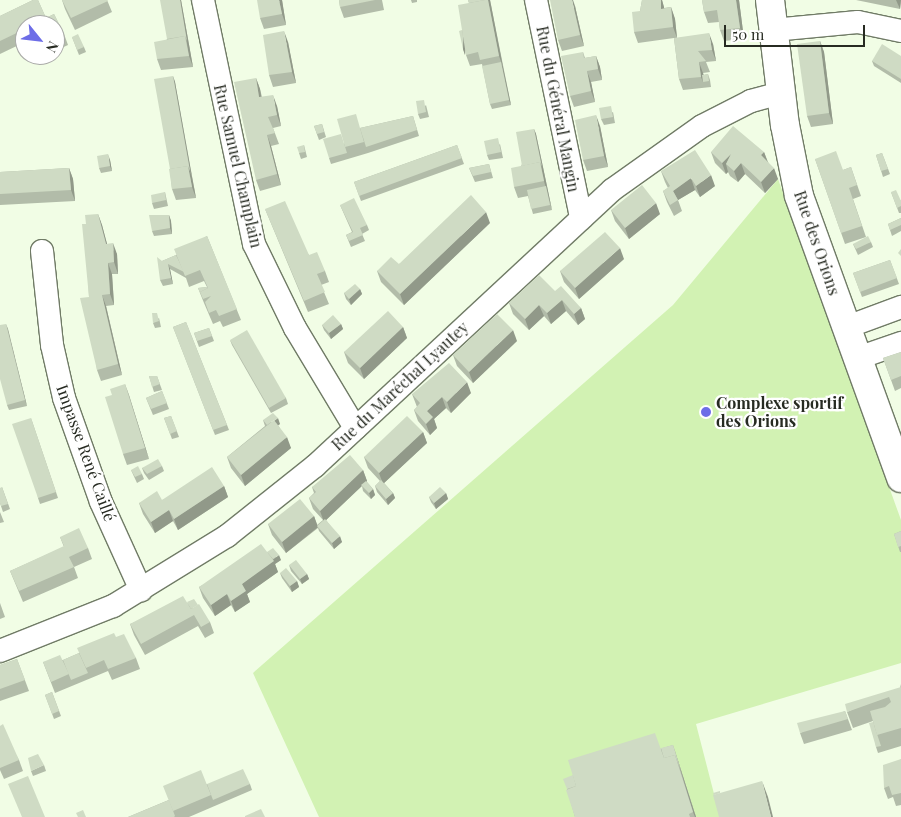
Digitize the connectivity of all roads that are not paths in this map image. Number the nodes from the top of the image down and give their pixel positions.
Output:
1 (203, 0) edge
2 (536, 0) edge
3 (770, 0) edge
4 (773, 30) junction
5 (901, 31) edge
6 (781, 93) junction
7 (581, 218) junction
8 (42, 251) dead end
9 (901, 307) edge
10 (847, 327) junction
11 (901, 343) edge
12 (858, 358) junction
13 (355, 428) junction
14 (901, 478) edge
15 (141, 590) junction
16 (0, 651) edge

1 - 13 street, Rue Samuel Champlain
2 - 7 street, Rue du Général Mangin
3 - 4 street, Rue des Orions
4 - 5 street
4 - 6 street, Rue des Orions
6 - 7 street, Rue du Maréchal Lyautey
6 - 10 street, Rue des Orions
7 - 13 street, Rue du Maréchal Lyautey
8 - 15 street, Impasse René Caillé
9 - 10 street
10 - 12 street, Rue des Orions
11 - 12 street
12 - 14 street, Rue des Orions
13 - 15 street, Rue du Maréchal Lyautey
15 - 16 street, Rue du Maréchal Lyautey

